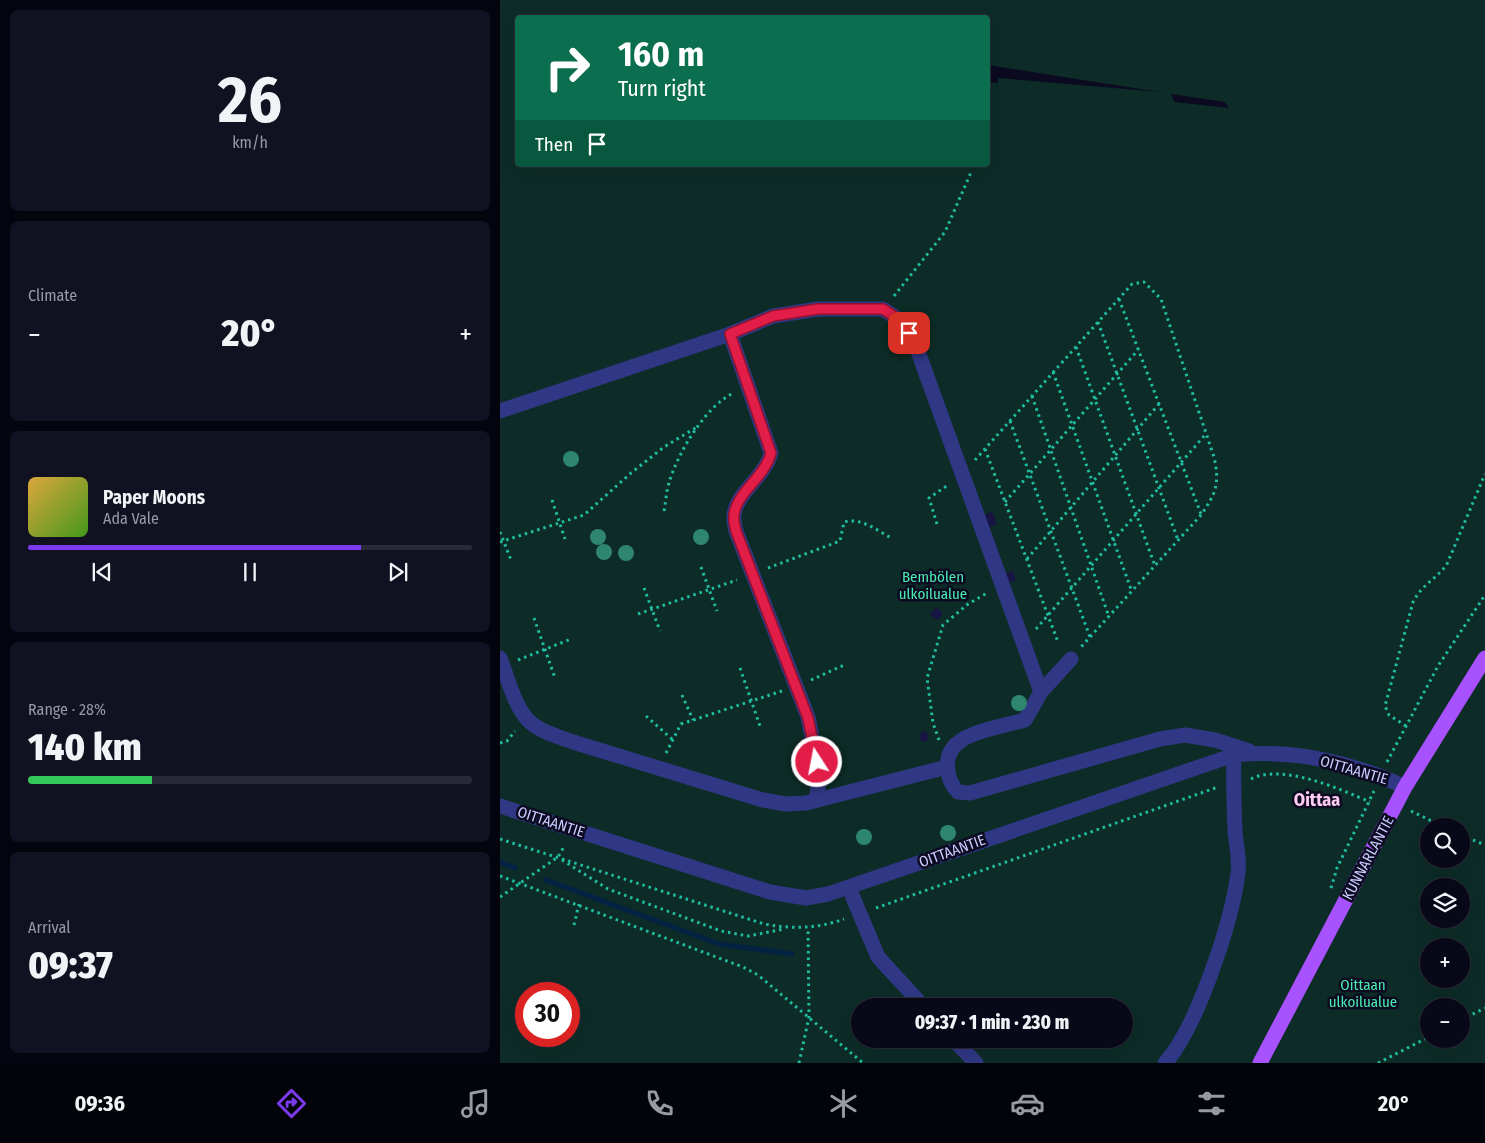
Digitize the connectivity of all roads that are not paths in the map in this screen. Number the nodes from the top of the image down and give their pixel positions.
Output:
1 (730, 334) junction
2 (500, 411) edge
3 (1485, 658) edge
4 (1070, 659) road end
5 (502, 662) edge
6 (1041, 692) junction
7 (1255, 753) junction
8 (1234, 755) junction
9 (947, 767) junction
10 (1405, 787) junction
11 (816, 800) junction
12 (500, 806) edge
13 (849, 888) junction
14 (916, 998) edge
15 (962, 1048) edge
16 (976, 1063) edge
17 (1165, 1063) edge
18 (1260, 1063) edge

1 - 2 street
1 - 6 street
1 - 11 street
3 - 10 main road, KUNNARLANTIE
4 - 6 street
5 - 11 street
6 - 9 street
7 - 8 street, OITTAANTIE
7 - 9 street
7 - 10 street, OITTAANTIE
8 - 13 street, OITTAANTIE
8 - 17 street
9 - 11 street
10 - 18 main road, KUNNARLANTIE
12 - 13 street, OITTAANTIE
13 - 14 street
15 - 16 street

